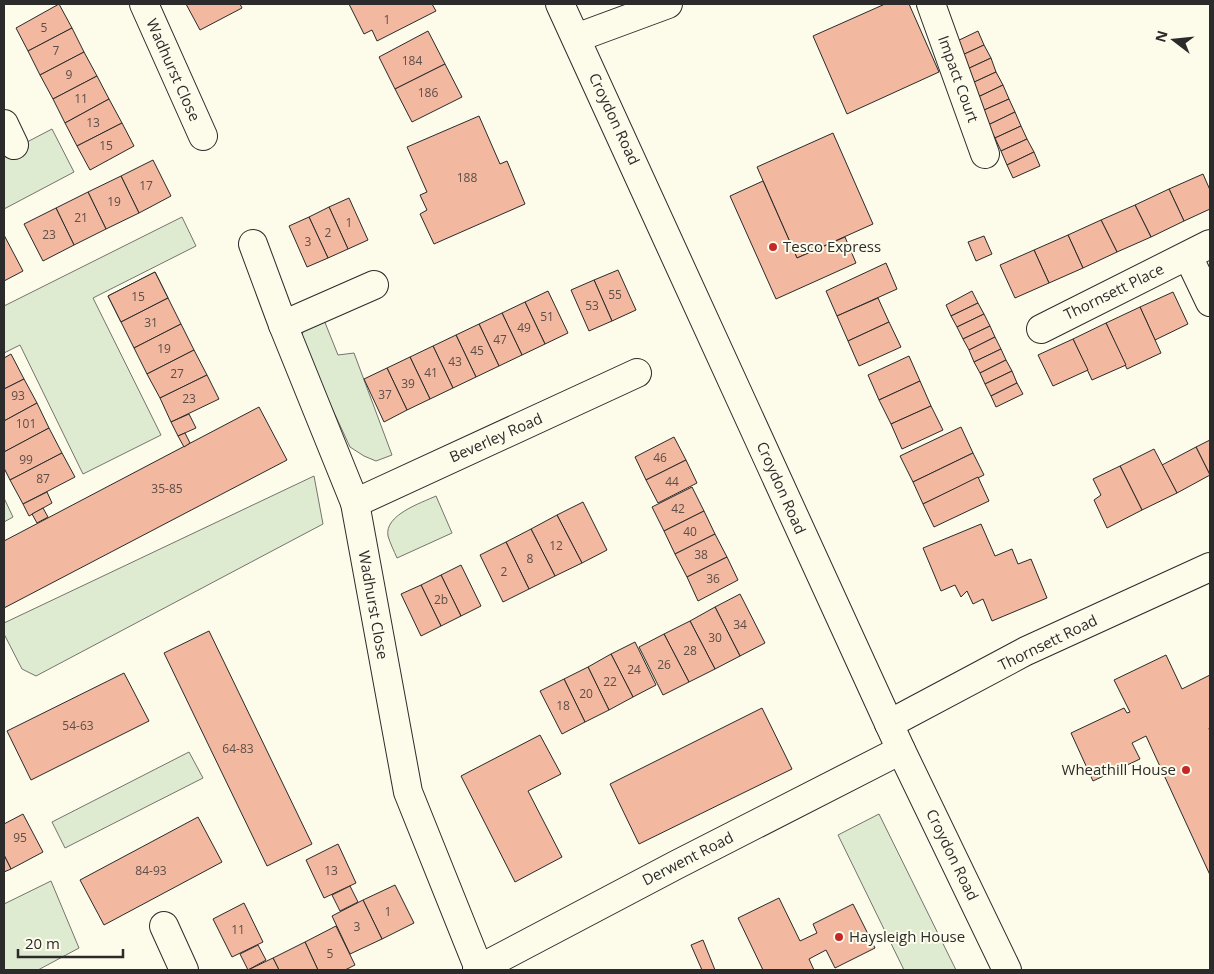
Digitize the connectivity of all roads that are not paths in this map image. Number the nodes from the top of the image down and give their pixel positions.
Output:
1 (144, 4) edge
2 (560, 4) edge
3 (668, 4) edge
4 (931, 4) edge
5 (576, 38) junction
6 (203, 136) dead end
7 (985, 154) dead end
8 (253, 244) dead end
9 (1199, 250) edge
10 (374, 285) dead end
11 (1210, 302) edge
12 (283, 325) junction
13 (1041, 329) dead end
14 (637, 373) dead end
15 (355, 503) junction
16 (1210, 567) edge
17 (889, 724) junction
18 (901, 750) junction
19 (164, 926) dead end
20 (184, 970) edge
21 (478, 970) edge
22 (1007, 970) edge

1 - 6 street, Wadhurst Close
2 - 5 street, Croydon Road
3 - 5 street
4 - 7 street, Impact Court
5 - 17 street, Croydon Road
8 - 12 street, Wadhurst Close
9 - 11 street, Thornsett Place
9 - 13 street, Thornsett Place
10 - 12 street
12 - 15 street, Wadhurst Close
14 - 15 street, Beverley Road
15 - 21 street, Wadhurst Close
16 - 17 street, Thornsett Road
17 - 18 street, Croydon Road
18 - 21 street, Derwent Road
18 - 22 street, Croydon Road
19 - 20 street

